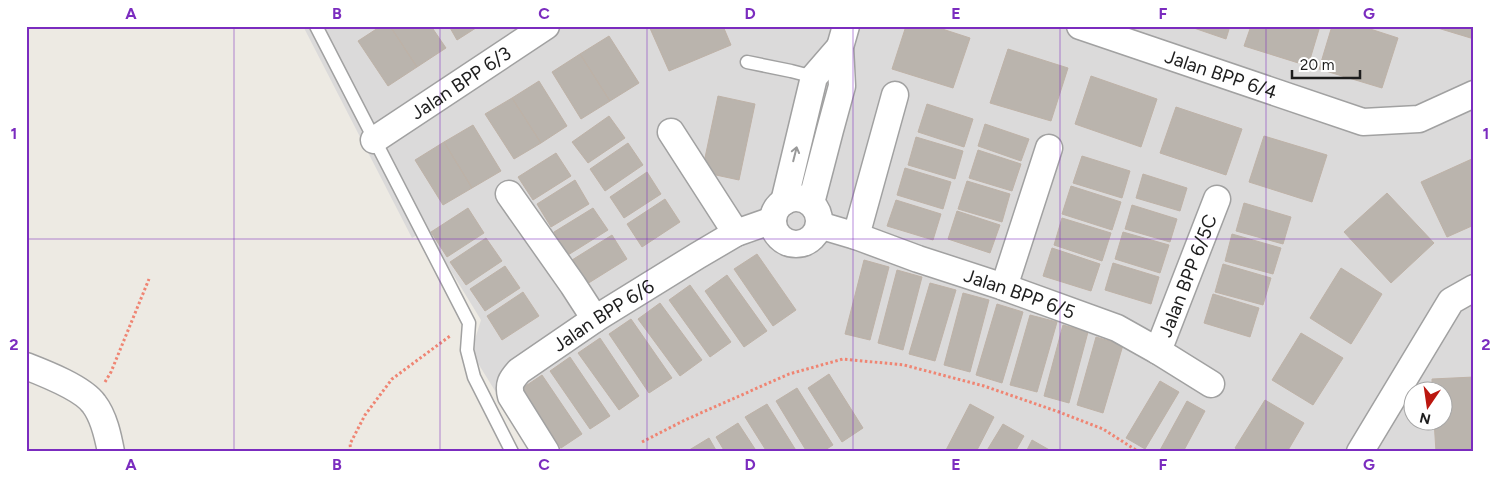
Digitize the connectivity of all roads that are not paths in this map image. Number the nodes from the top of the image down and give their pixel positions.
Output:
1 (316, 26) edge
2 (546, 26) edge
3 (1080, 26) edge
4 (843, 36) edge
5 (747, 62) dead end
6 (814, 77) junction
7 (842, 86) junction
8 (1474, 94) edge
9 (895, 95) dead end
10 (802, 124) junction
11 (671, 132) dead end
12 (829, 133) junction
13 (374, 140) junction
14 (1049, 148) dead end
15 (509, 194) dead end
16 (1217, 199) dead end
17 (779, 211) junction
18 (815, 214) junction
19 (736, 233) junction
20 (856, 236) junction
21 (1004, 287) junction
22 (1474, 288) edge
23 (595, 319) junction
24 (1158, 351) junction
25 (26, 366) edge
26 (1211, 384) dead end
27 (111, 452) edge
28 (512, 452) edge
29 (546, 452) edge
30 (1360, 452) edge

1 - 13 lane
2 - 13 street, Jalan BPP 6/3
3 - 8 street, Jalan BPP 6/4
4 - 6 street
4 - 7 street
5 - 6 lane
6 - 7 lane
6 - 10 street
7 - 12 street
9 - 20 street
10 - 12 street
17 -> 10 street
11 - 19 street
12 - 18 street
13 - 28 lane
14 - 21 street
15 - 23 street
16 - 24 street, Jalan BPP 6/5C
17 - 18 street
17 - 18 street
17 - 19 street, Jalan BPP 6/6
18 - 20 street, Jalan BPP 6/5
19 - 23 street, Jalan BPP 6/6
20 - 21 street, Jalan BPP 6/5
21 - 24 street, Jalan BPP 6/5
22 - 30 street
23 - 29 street, Jalan BPP 6/6
24 - 26 street, Jalan BPP 6/5
25 - 27 street

